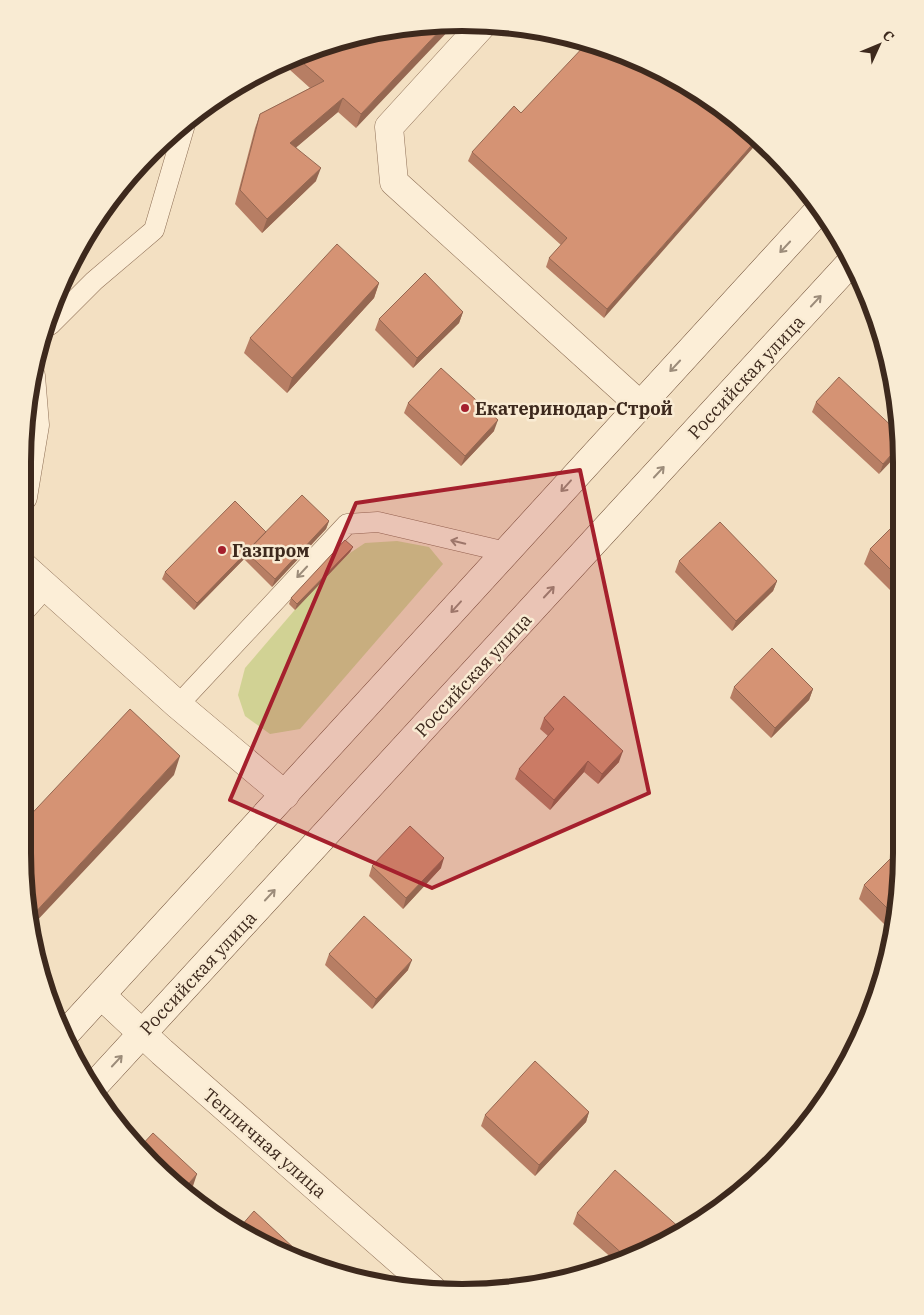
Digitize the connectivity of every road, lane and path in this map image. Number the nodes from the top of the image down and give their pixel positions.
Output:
1 (477, 32) edge
2 (182, 135) edge
3 (814, 215) edge
4 (846, 268) edge
5 (56, 319) edge
6 (640, 405) junction
7 (34, 414) edge
8 (32, 443) edge
9 (506, 552) junction
10 (31, 574) edge
11 (46, 587) junction
12 (31, 603) edge
13 (178, 705) junction
14 (285, 795) junction
15 (101, 995) junction
16 (69, 1029) edge
17 (142, 1034) junction
18 (98, 1082) edge
19 (424, 1282) edge

1 - 6 main road
2 - 5 lane
3 -> 6 main road
17 -> 4 main road, Российская улица
6 -> 9 main road
7 - 8 main road
9 -> 13 lane
9 -> 14 main road
10 - 11 main road
11 - 12 lane
11 - 13 main road
13 - 14 main road
14 - 15 main road
15 - 16 main road
15 - 17 main road, Тепличная улица
18 -> 17 main road, Российская улица
17 - 19 main road, Тепличная улица

